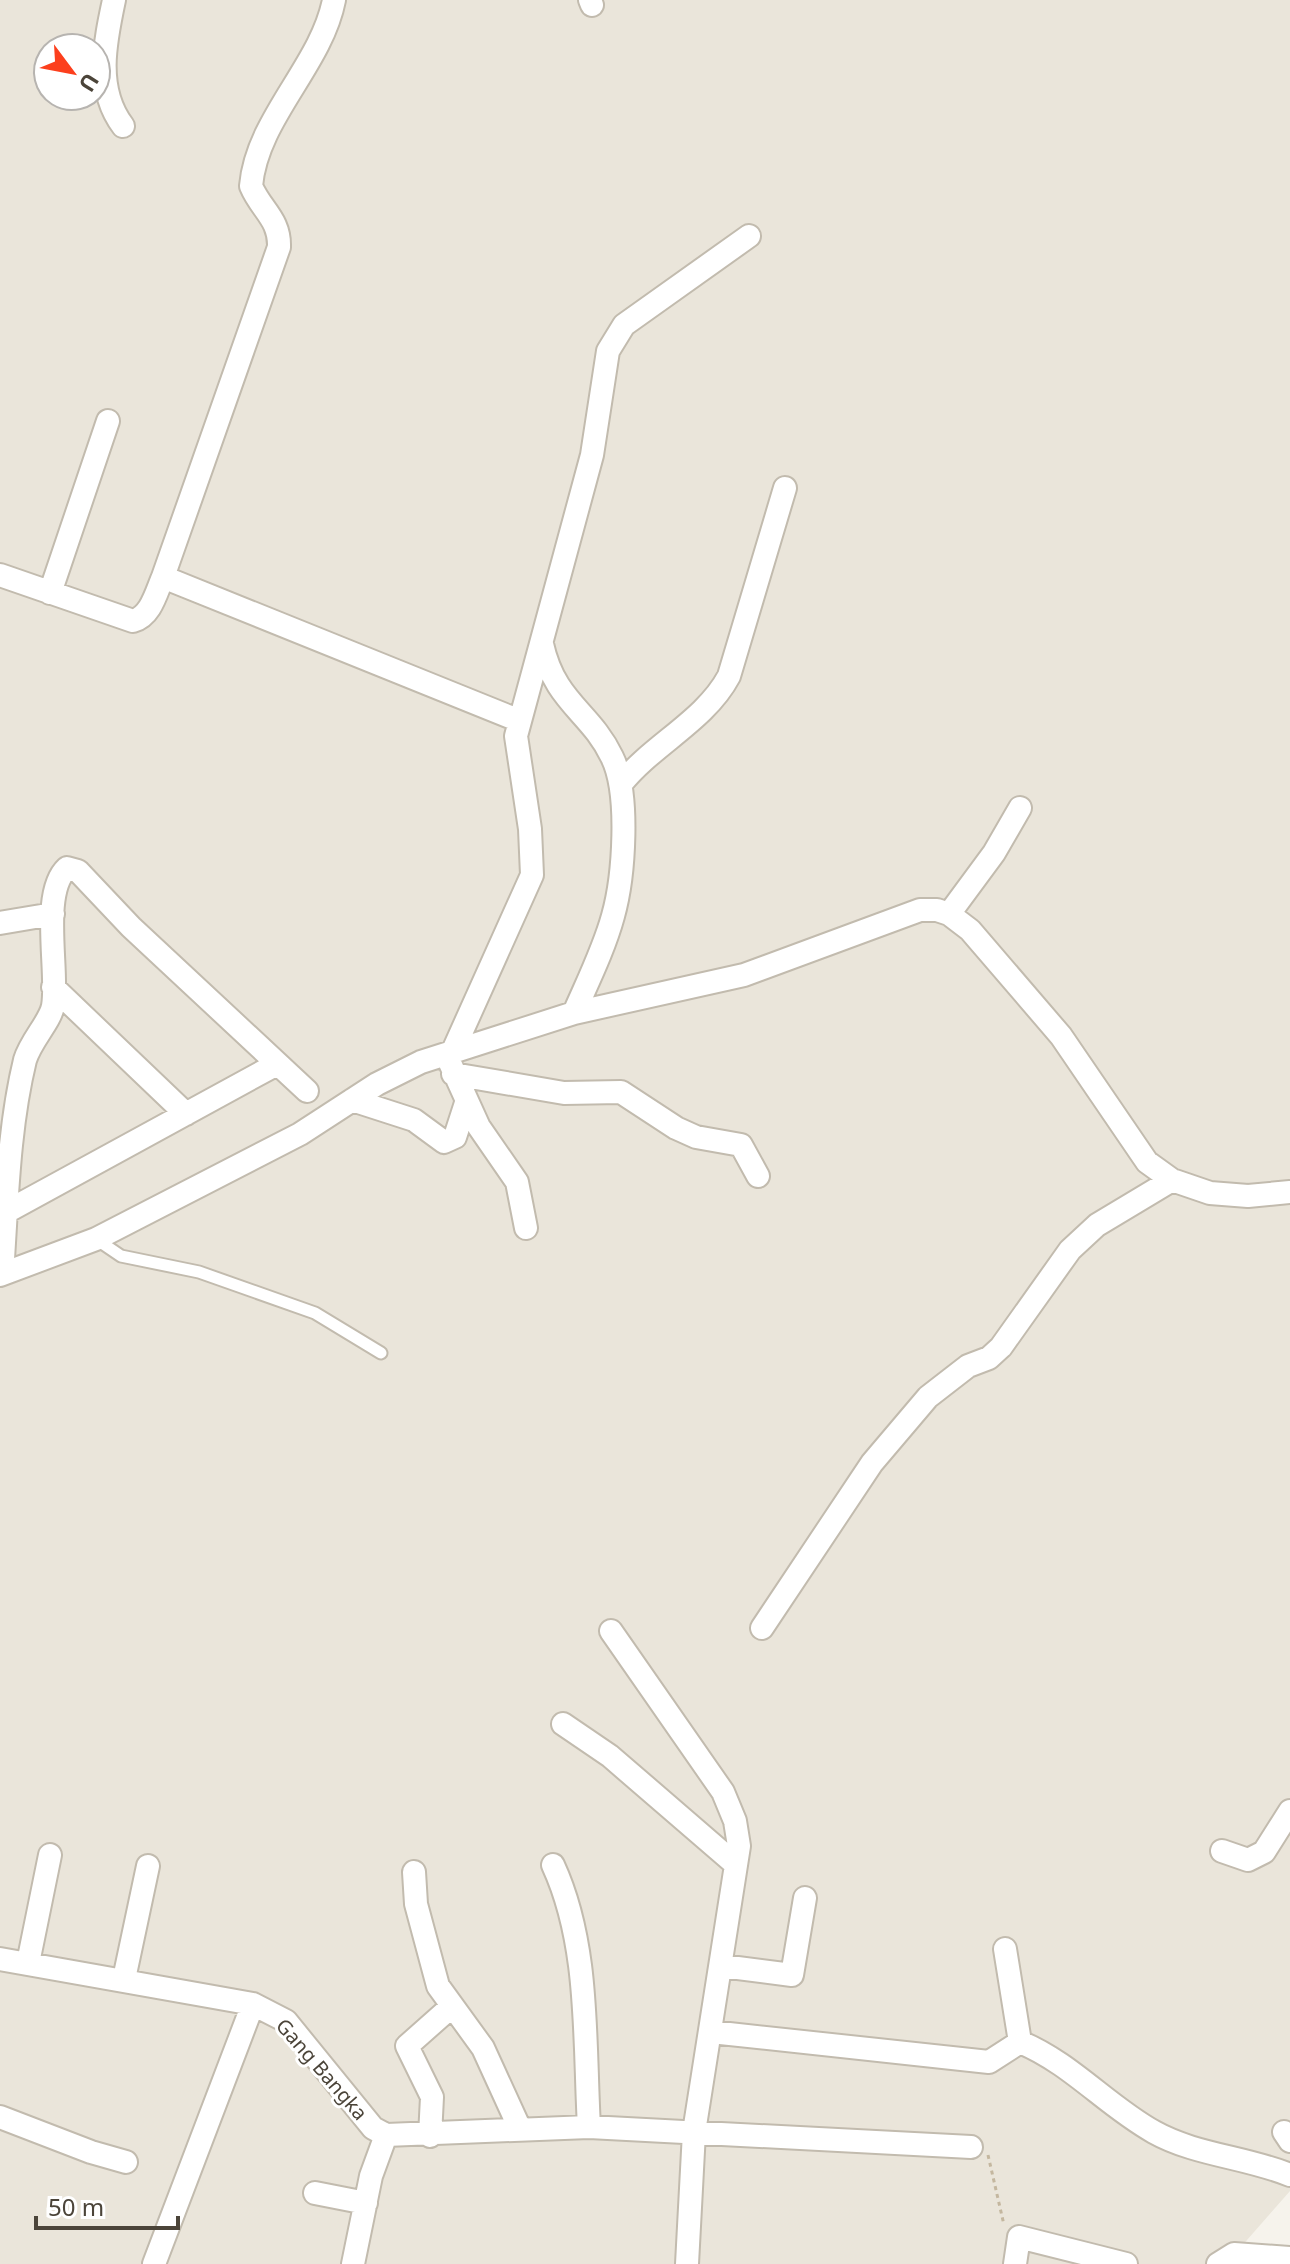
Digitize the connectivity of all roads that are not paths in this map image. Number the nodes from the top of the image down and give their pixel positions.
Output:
1 (114, 0) edge
2 (334, 0) edge
3 (123, 126) dead end
4 (749, 236) dead end
5 (108, 421) dead end
6 (785, 488) dead end
7 (0, 575) edge
8 (163, 577) junction
9 (50, 593) junction
10 (541, 643) junction
11 (520, 721) junction
12 (621, 784) junction
13 (1020, 808) dead end
14 (53, 914) junction
15 (949, 914) junction
16 (0, 923) edge
17 (53, 987) junction
18 (574, 1013) junction
19 (450, 1061) junction
20 (277, 1064) junction
21 (307, 1091) dead end
22 (352, 1100) junction
23 (466, 1103) junction
24 (186, 1114) junction
25 (758, 1176) dead end
26 (1172, 1180) junction
27 (1290, 1192) edge
28 (6, 1212) junction
29 (526, 1228) dead end
30 (96, 1239) junction
31 (1, 1275) edge
32 (381, 1353) dead end
33 (762, 1628) dead end
34 (611, 1631) dead end
35 (563, 1724) dead end
36 (1290, 1811) edge
37 (1222, 1851) dead end
38 (50, 1855) dead end
39 (734, 1863) junction
40 (553, 1865) dead end
41 (148, 1866) dead end
42 (414, 1872) dead end
43 (805, 1898) dead end
44 (1005, 1949) dead end
45 (0, 1959) edge
46 (28, 1963) junction
47 (722, 1966) junction
48 (124, 1979) junction
49 (253, 2004) junction
50 (451, 2007) junction
51 (711, 2032) junction
52 (1020, 2042) junction
53 (0, 2117) edge
54 (589, 2127) junction
55 (520, 2129) junction
56 (694, 2132) junction
57 (386, 2135) junction
58 (430, 2136) junction
59 (971, 2147) road end
60 (126, 2162) dead end
61 (1290, 2175) edge
62 (315, 2193) dead end
63 (366, 2203) junction
64 (1290, 2258) edge
65 (154, 2264) edge
66 (353, 2264) edge
67 (687, 2264) edge
68 (1015, 2264) edge
69 (1126, 2264) edge
70 (1218, 2264) edge

1 - 3 street
2 - 8 street
4 - 10 street
5 - 9 street
6 - 12 street
7 - 9 street
8 - 9 street
8 - 11 street
10 - 11 street
10 - 12 street
11 - 19 street
12 - 18 street
13 - 15 street
14 - 16 street
14 - 17 street
14 - 20 street
15 - 18 street
15 - 26 street
17 - 24 street
17 - 28 street
18 - 19 street
19 - 22 street
19 - 23 street
19 - 25 street
20 - 21 street
20 - 24 street
22 - 23 street
22 - 30 street
23 - 29 street
24 - 28 street
26 - 27 street
26 - 33 street
28 - 31 street
30 - 31 street
30 - 32 lane
34 - 39 street
35 - 39 street
36 - 37 street
38 - 46 street
39 - 47 street
40 - 54 street
41 - 48 street
42 - 50 street
43 - 47 street
44 - 52 street
45 - 46 street, Gang Bangka
46 - 48 street, Gang Bangka
47 - 51 street
48 - 49 street, Gang Bangka
49 - 57 street, Gang Bangka
49 - 65 street
50 - 55 street
50 - 58 street
51 - 52 street
51 - 56 street
52 - 61 street
53 - 60 street
54 - 55 street, Gang Bangka
54 - 56 street, Gang Bangka
55 - 58 street, Gang Bangka
56 - 59 street, Gang Bangka
56 - 67 street
57 - 58 street, Gang Bangka
57 - 63 street
62 - 63 street
63 - 66 street
64 - 70 street
68 - 69 street

